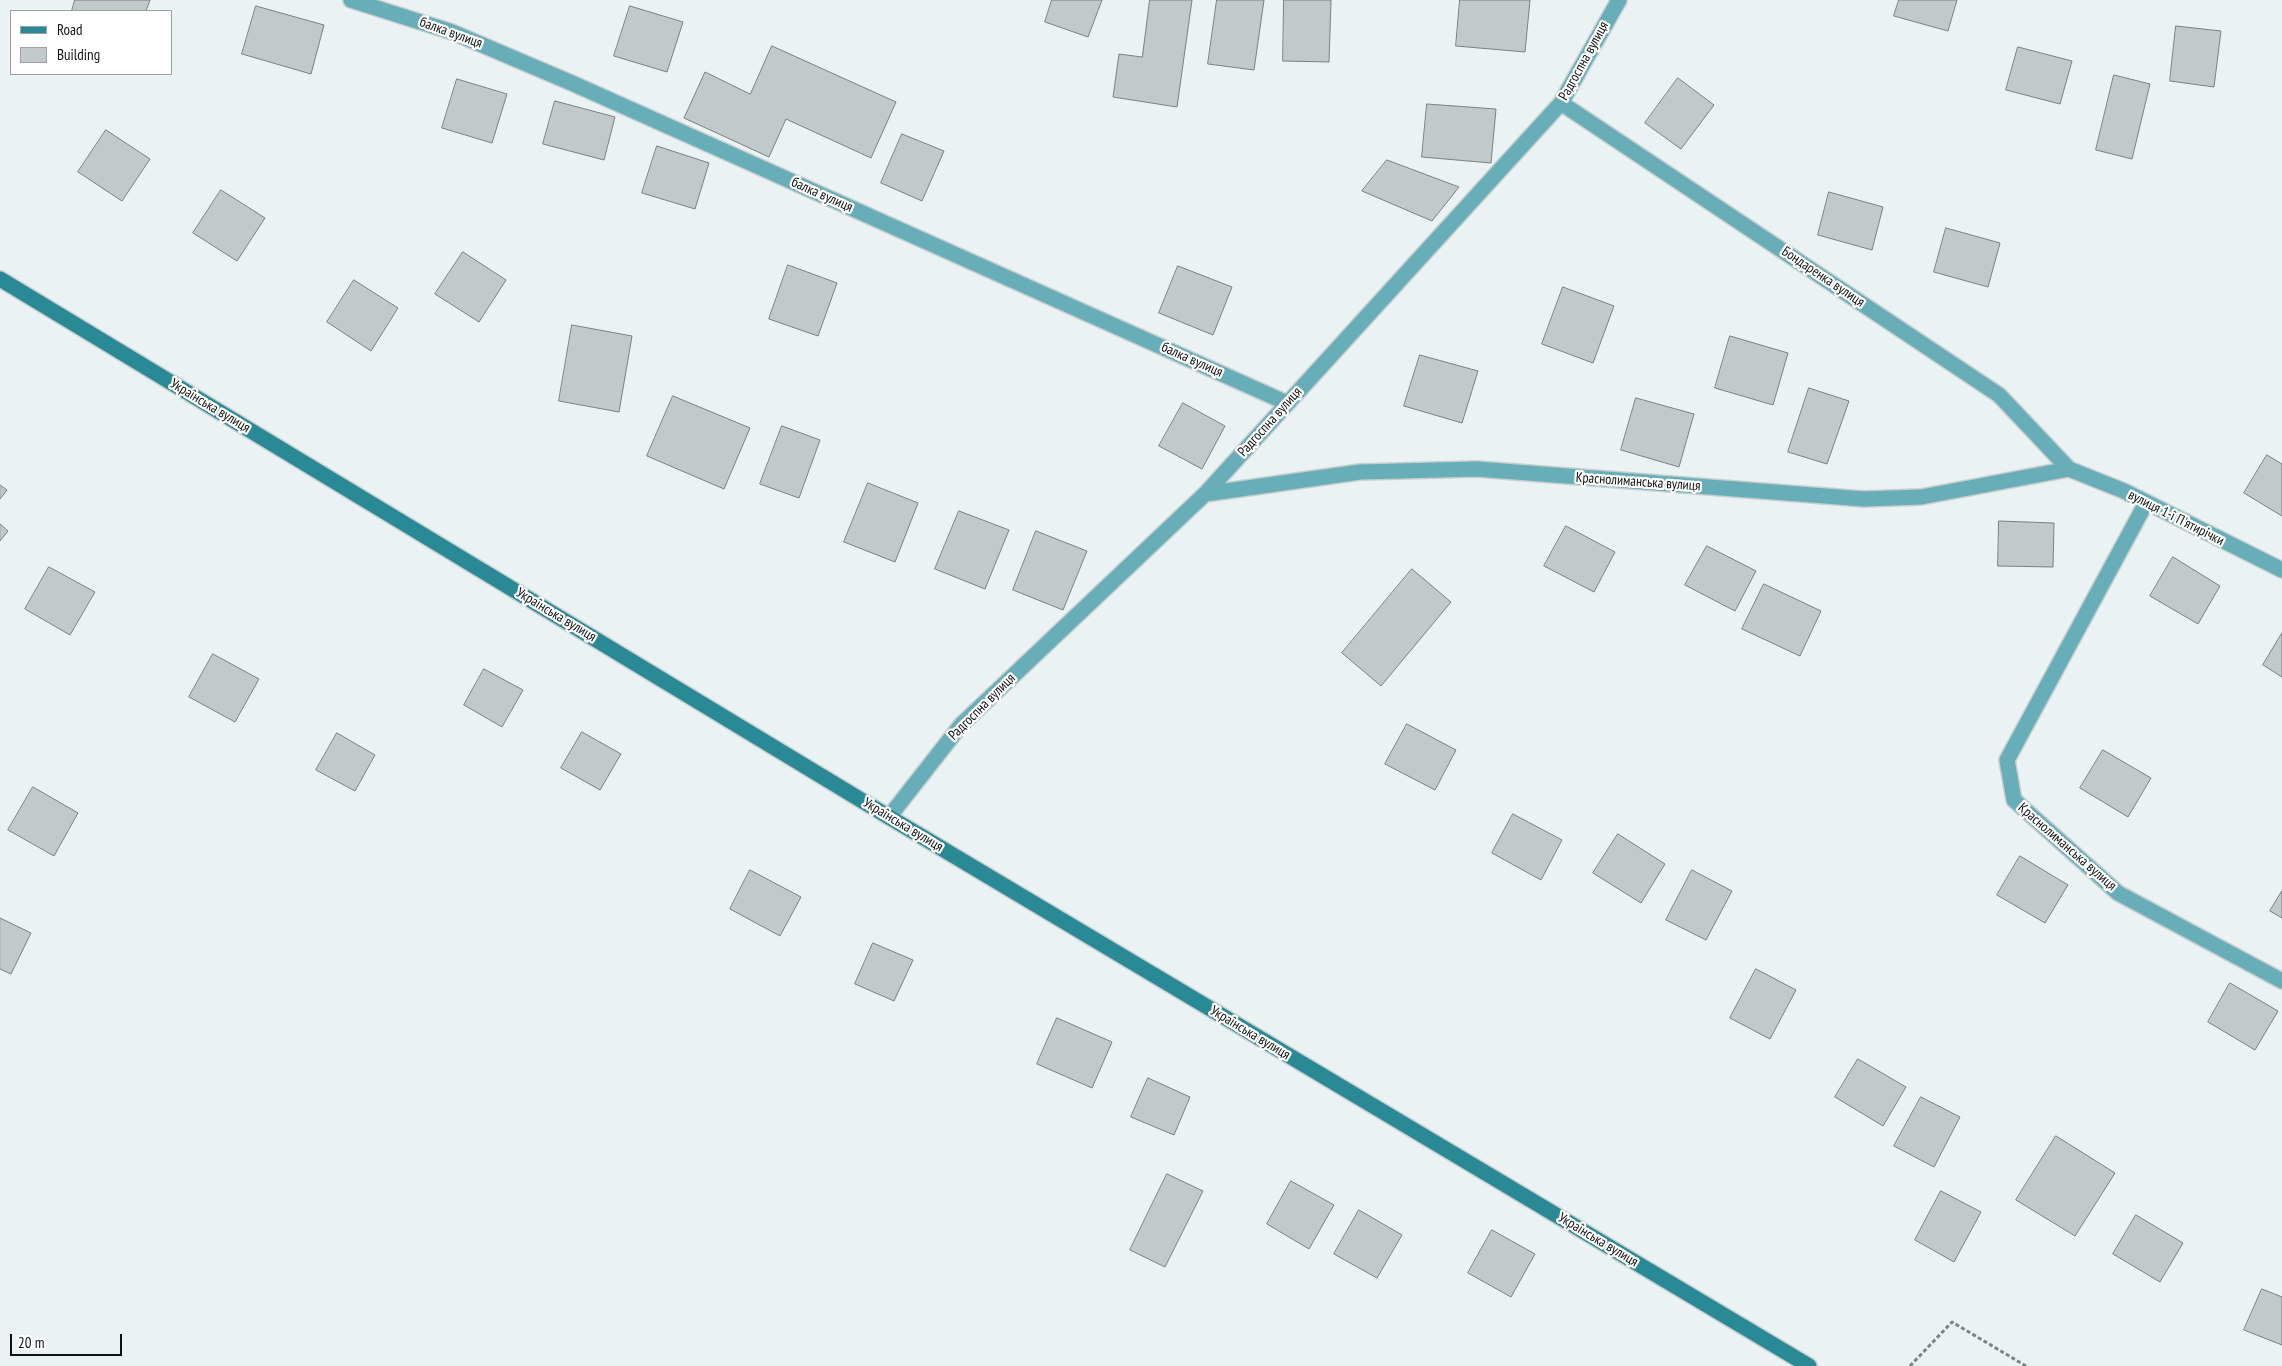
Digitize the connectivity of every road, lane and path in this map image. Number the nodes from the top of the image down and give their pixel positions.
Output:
1 (351, 0) edge
2 (1619, 0) edge
3 (1561, 103) junction
4 (0, 279) edge
5 (1288, 403) junction
6 (2069, 469) junction
7 (1205, 494) junction
8 (2146, 502) junction
9 (2282, 570) edge
10 (889, 817) junction
11 (2282, 981) edge
12 (1809, 1366) edge
13 (1910, 1366) edge
14 (2026, 1366) edge

1 - 5 street, балка вулиця
2 - 3 street, Радгоспна вулиця
3 - 5 street, Радгоспна вулиця
3 - 6 street, Бондаренка вулиця
4 - 10 street, Українська вулиця
5 - 7 street, Радгоспна вулиця
6 - 7 street, Краснолиманська вулиця
6 - 8 street, вулиця 1-ї П'ятирічки
7 - 10 street, Радгоспна вулиця
8 - 9 street, вулиця 1-ї П'ятирічки
8 - 11 street, Краснолиманська вулиця
10 - 12 street, Українська вулиця
13 - 14 path

